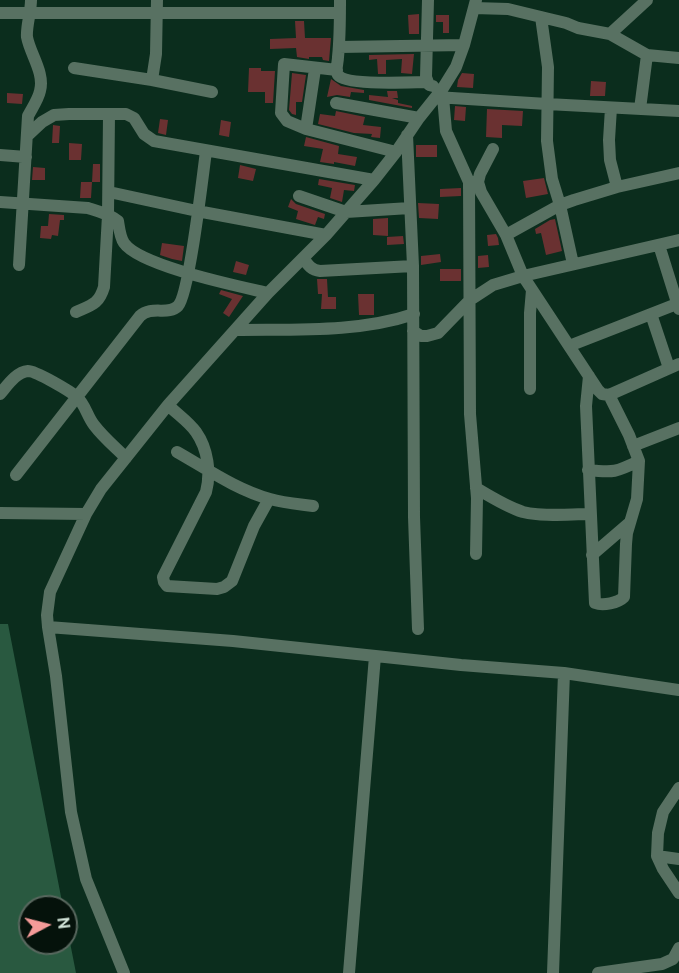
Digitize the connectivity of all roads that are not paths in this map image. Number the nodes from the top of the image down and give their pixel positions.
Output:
1 (157, 0) edge
2 (340, 0) edge
3 (428, 0) edge
4 (647, 0) edge
5 (475, 4) edge
6 (31, 6) edge
7 (0, 13) edge
8 (340, 13) junction
9 (157, 14) junction
10 (541, 17) junction
11 (610, 34) junction
12 (464, 45) junction
13 (339, 47) junction
14 (428, 47) junction
15 (647, 55) junction
16 (679, 58) edge
17 (74, 68) dead end
18 (315, 69) junction
19 (337, 70) junction
20 (152, 80) junction
21 (427, 82) junction
22 (212, 92) dead end
23 (440, 94) junction
24 (336, 103) dead end
25 (547, 104) junction
26 (611, 108) junction
27 (640, 109) junction
28 (679, 111) edge
29 (110, 115) junction
30 (419, 118) junction
31 (306, 129) junction
32 (407, 135) junction
33 (27, 136) junction
34 (493, 149) dead end
35 (206, 151) junction
36 (396, 152) junction
37 (0, 155) edge
38 (26, 157) junction
39 (679, 173) edge
40 (374, 180) junction
41 (474, 182) junction
42 (617, 187) junction
43 (109, 192) junction
44 (299, 196) dead end
45 (0, 202) edge
46 (23, 203) junction
47 (560, 206) junction
48 (410, 208) junction
49 (197, 211) junction
50 (346, 212) junction
51 (108, 215) junction
52 (326, 235) junction
53 (506, 235) junction
54 (679, 240) edge
55 (659, 245) junction
56 (303, 258) junction
57 (573, 264) junction
58 (19, 265) dead end
59 (413, 266) junction
60 (188, 273) junction
61 (523, 276) junction
62 (532, 290) junction
63 (268, 293) junction
64 (470, 300) junction
65 (678, 305) edge
66 (76, 312) dead end
67 (414, 314) junction
68 (651, 314) junction
69 (235, 330) junction
70 (413, 331) junction
71 (569, 346) junction
72 (674, 366) edge
73 (589, 376) junction
74 (530, 389) dead end
75 (0, 394) edge
76 (609, 395) junction
77 (77, 397) junction
78 (168, 405) junction
79 (679, 428) edge
80 (633, 446) junction
81 (177, 452) dead end
82 (126, 458) junction
83 (639, 461) junction
84 (209, 470) junction
85 (588, 470) junction
86 (16, 475) dead end
87 (476, 488) junction
88 (269, 499) junction
89 (313, 506) dead end
90 (0, 513) edge
91 (86, 514) junction
92 (590, 514) junction
93 (631, 521) junction
94 (476, 554) dead end
95 (592, 555) junction
96 (48, 627) junction
97 (418, 629) dead end
98 (375, 656) junction
99 (564, 673) junction
100 (679, 690) edge
101 (679, 788) edge
102 (657, 856) junction
103 (679, 859) edge
104 (679, 892) edge
105 (679, 948) edge
106 (124, 973) edge
107 (349, 973) edge
108 (553, 973) edge
109 (598, 973) edge

1 - 9 street
2 - 8 street
3 - 14 street
4 - 11 street
5 - 10 street
5 - 12 street
6 - 7 street
6 - 9 street
6 - 33 street
8 - 9 street
8 - 13 street
9 - 20 street
10 - 11 street
10 - 25 street
11 - 15 street
12 - 14 street
12 - 23 street
13 - 14 street
13 - 19 street
14 - 21 street
15 - 16 street
15 - 27 street
17 - 20 street
18 - 19 street
18 - 31 street
18 - 31 street
19 - 21 street
20 - 22 street
21 - 23 street
23 - 25 street
23 - 30 street
23 - 41 street
24 - 30 street
25 - 26 street
25 - 47 street
26 - 27 street
26 - 42 street
27 - 28 street
29 - 33 street
29 - 35 street
29 - 43 street
30 - 32 street
31 - 36 street
32 - 36 street
32 - 48 street
33 - 38 street
34 - 41 street
35 - 40 street
35 - 49 street
36 - 40 street
37 - 38 street
38 - 46 street
39 - 42 street
40 - 50 street
41 - 53 street
41 - 64 street
42 - 47 street
43 - 49 street
43 - 51 street
44 - 50 street
45 - 46 street
46 - 51 street
46 - 58 street
47 - 53 street
47 - 57 street
48 - 50 street
48 - 59 street
49 - 52 street
49 - 60 street
50 - 52 street
51 - 60 street
51 - 66 street
52 - 56 street
53 - 61 street
54 - 55 street
55 - 57 street
55 - 65 street
56 - 59 street
56 - 63 street
57 - 61 street
59 - 67 street
60 - 63 street
60 - 77 street
61 - 62 street
61 - 64 street
62 - 71 street
62 - 74 street
63 - 69 street
64 - 70 street
64 - 87 street
65 - 68 street
67 - 69 street
67 - 70 street
68 - 71 street
68 - 72 street
69 - 78 street
70 - 97 street
71 - 73 street
72 - 76 street
73 - 76 street
73 - 85 street
75 - 77 street
76 - 80 street
77 - 82 street
77 - 86 street
78 - 82 street
78 - 84 street
79 - 80 street
80 - 83 street
81 - 84 street
82 - 91 street
83 - 85 street
83 - 93 street
84 - 88 street
84 - 88 street
85 - 92 street
87 - 92 street
87 - 94 street
88 - 89 street
90 - 91 street
91 - 96 street
92 - 95 street
93 - 95 street
93 - 95 street
96 - 98 street
96 - 106 street
98 - 99 street
98 - 107 street
99 - 100 street
99 - 108 street
101 - 102 street
102 - 103 street
102 - 104 street
105 - 109 street

